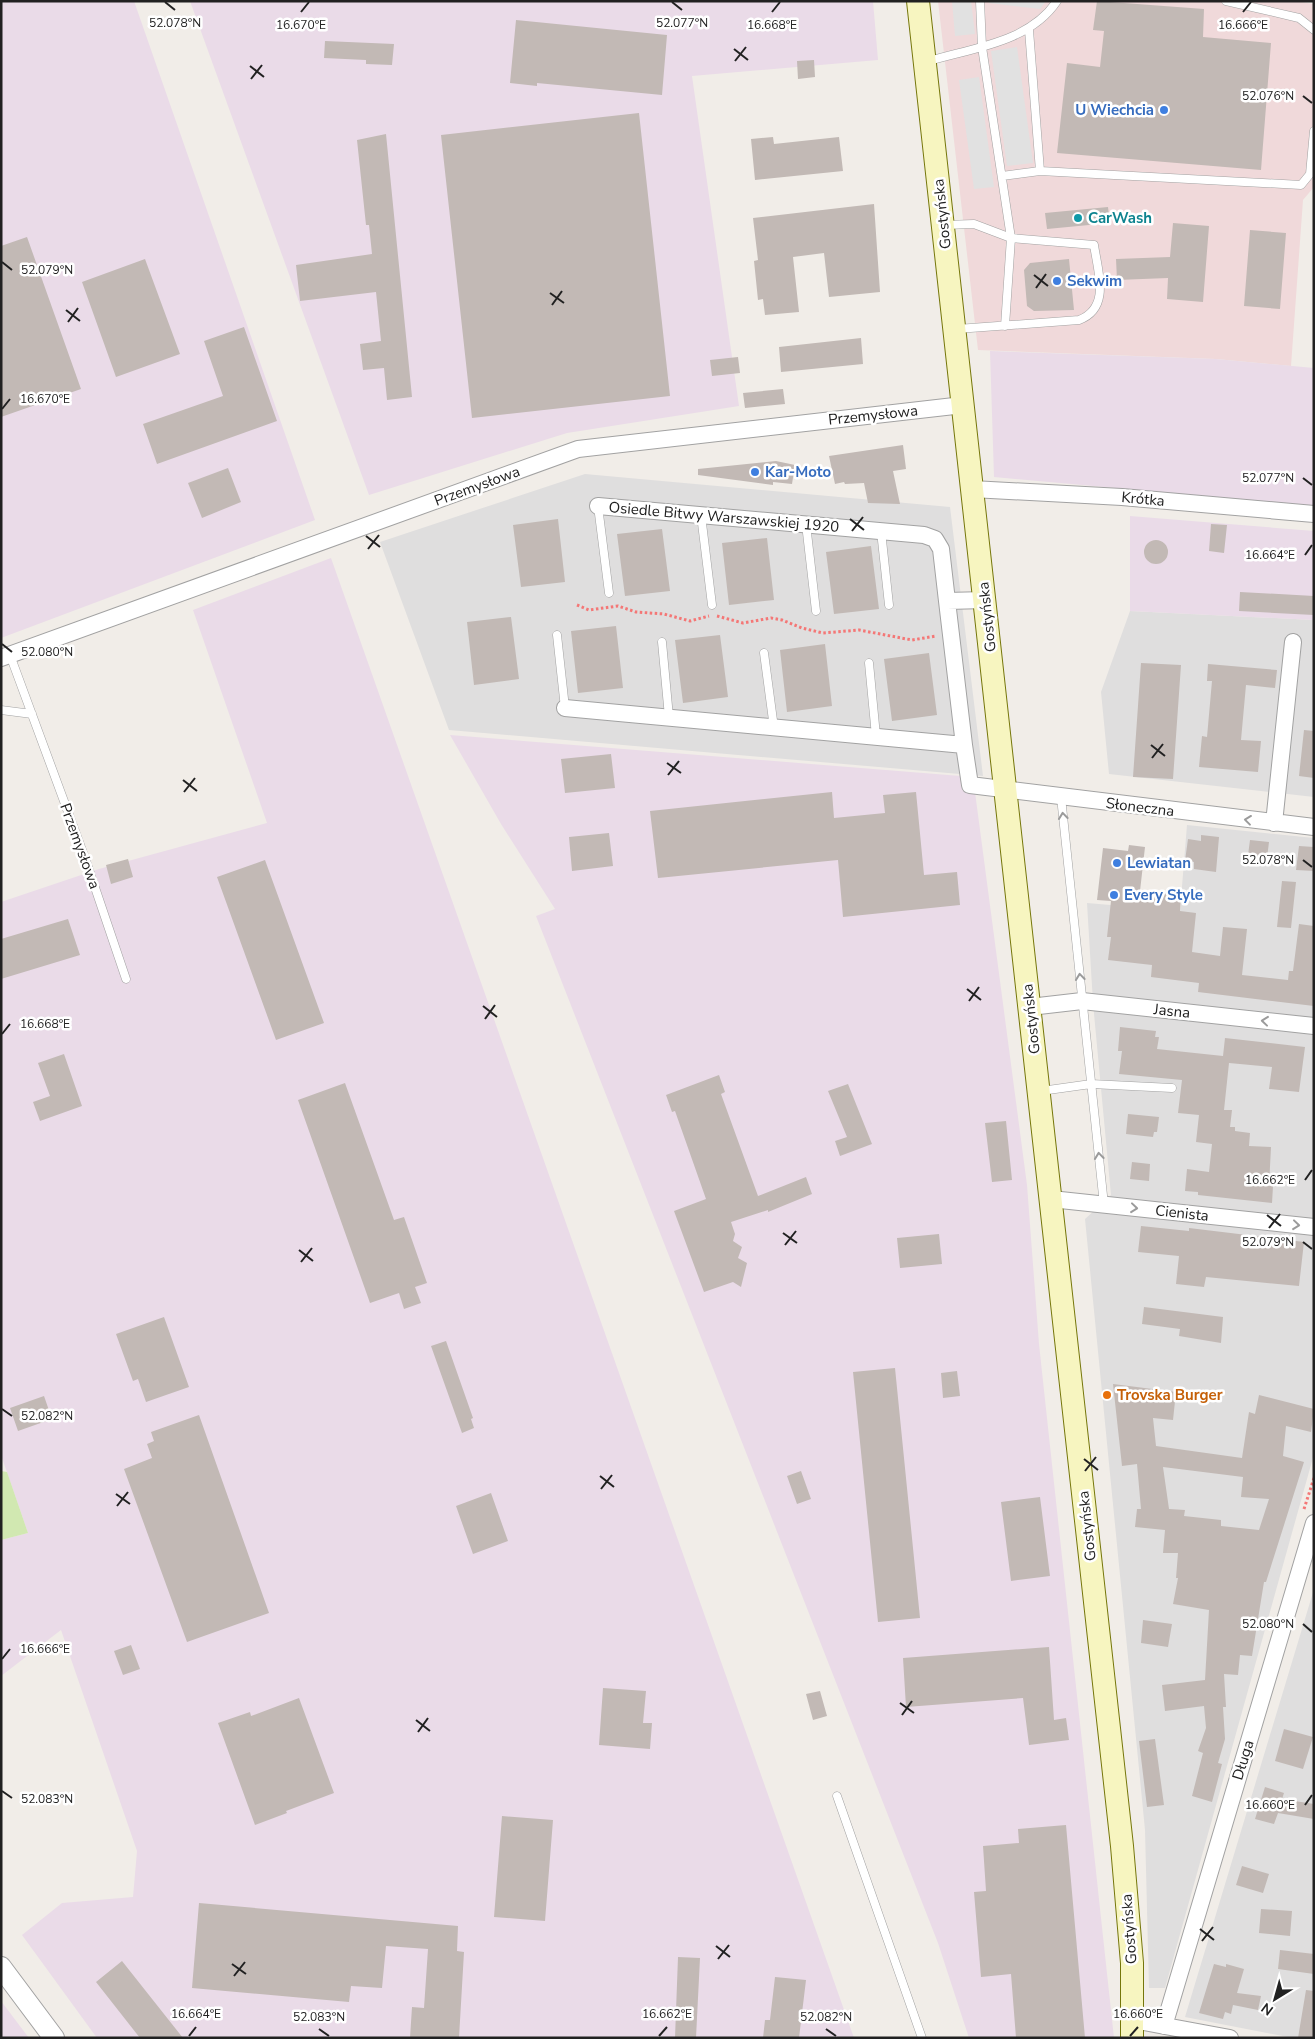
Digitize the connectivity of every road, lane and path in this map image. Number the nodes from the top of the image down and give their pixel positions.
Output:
1 (918, 1) edge
2 (980, 1) edge
3 (1057, 1) edge
4 (1226, 1) edge
5 (1029, 30) junction
6 (1314, 30) edge
7 (982, 47) junction
8 (925, 62) junction
9 (1314, 131) edge
10 (1040, 171) junction
11 (1002, 176) junction
12 (943, 225) junction
13 (1011, 238) junction
14 (1005, 326) junction
15 (955, 329) junction
16 (963, 405) junction
17 (972, 489) junction
18 (598, 506) joint
19 (1314, 514) edge
20 (701, 515) junction
21 (806, 524) junction
22 (881, 531) junction
23 (609, 593) dead end
24 (985, 600) junction
25 (947, 601) junction
26 (712, 604) dead end
27 (578, 605) dead end
28 (889, 605) dead end
29 (816, 611) dead end
30 (951, 634) junction
31 (557, 635) dead end
32 (662, 642) dead end
33 (1293, 642) dead end
34 (764, 653) dead end
35 (6, 656) edge
36 (869, 663) dead end
37 (565, 708) joint
38 (1, 710) edge
39 (32, 714) junction
40 (669, 717) junction
41 (774, 728) junction
42 (876, 736) junction
43 (964, 744) junction
44 (1006, 790) junction
45 (1061, 797) junction
46 (1274, 823) junction
47 (1314, 827) edge
48 (126, 979) dead end
49 (1082, 1002) junction
50 (1030, 1007) junction
51 (1314, 1026) edge
52 (1091, 1084) junction
53 (1172, 1088) dead end
54 (1039, 1092) junction
55 (1051, 1199) junction
56 (1104, 1205) junction
57 (1314, 1227) edge
58 (1314, 1524) edge
59 (837, 1796) dead end
60 (1, 1968) edge
61 (1164, 2026) junction
62 (1133, 2029) edge
63 (54, 2038) edge
64 (922, 2038) edge
65 (1230, 2038) edge

1 - 8 main road, Gostyńska
2 - 7 lane
3 - 5 lane
4 - 6 lane
5 - 7 lane
5 - 10 lane
7 - 8 lane
7 - 11 lane
8 - 12 main road, Gostyńska
9 - 10 lane
10 - 11 lane
11 - 13 lane
12 - 13 lane
12 - 15 main road, Gostyńska
13 - 14 lane
13 - 14 lane
14 - 15 lane
15 - 16 main road, Gostyńska
16 - 17 main road, Gostyńska
16 - 35 street, Przemysłowa
17 - 19 street, Krótka
17 - 24 main road, Gostyńska
18 - 20 street, Osiedle Bitwy Warszawskiej 1920
18 - 23 lane
20 - 21 street, Osiedle Bitwy Warszawskiej 1920
20 - 26 lane
21 - 22 street, Osiedle Bitwy Warszawskiej 1920
21 - 29 lane
22 - 25 street, Osiedle Bitwy Warszawskiej 1920
22 - 28 lane
24 - 25 street
24 - 44 main road, Gostyńska
25 - 30 street, Osiedle Bitwy Warszawskiej 1920
27 - 30 path
30 - 43 street, Osiedle Bitwy Warszawskiej 1920
31 - 37 lane
32 - 40 lane
33 - 46 street
34 - 41 lane
35 - 39 lane, Przemysłowa
36 - 42 lane
37 - 40 street
38 - 39 lane
39 - 48 lane, Przemysłowa
40 - 41 street
41 - 42 street
42 - 43 street
43 - 44 street, Osiedle Bitwy Warszawskiej 1920
44 - 45 street, Słoneczna
44 - 50 main road, Gostyńska
46 -> 45 street, Słoneczna
49 -> 45 lane
46 - 47 street, Słoneczna
49 - 50 street, Jasna
51 -> 49 street, Jasna
49 - 52 lane
50 - 54 main road, Gostyńska
52 - 53 lane
52 - 54 lane
56 -> 52 lane
54 - 55 main road, Gostyńska
55 - 56 street, Cienista
55 - 62 main road, Gostyńska
56 -> 57 street, Cienista
58 - 61 street, Długa
59 - 64 lane
60 - 63 street
61 - 62 street
61 - 65 street

